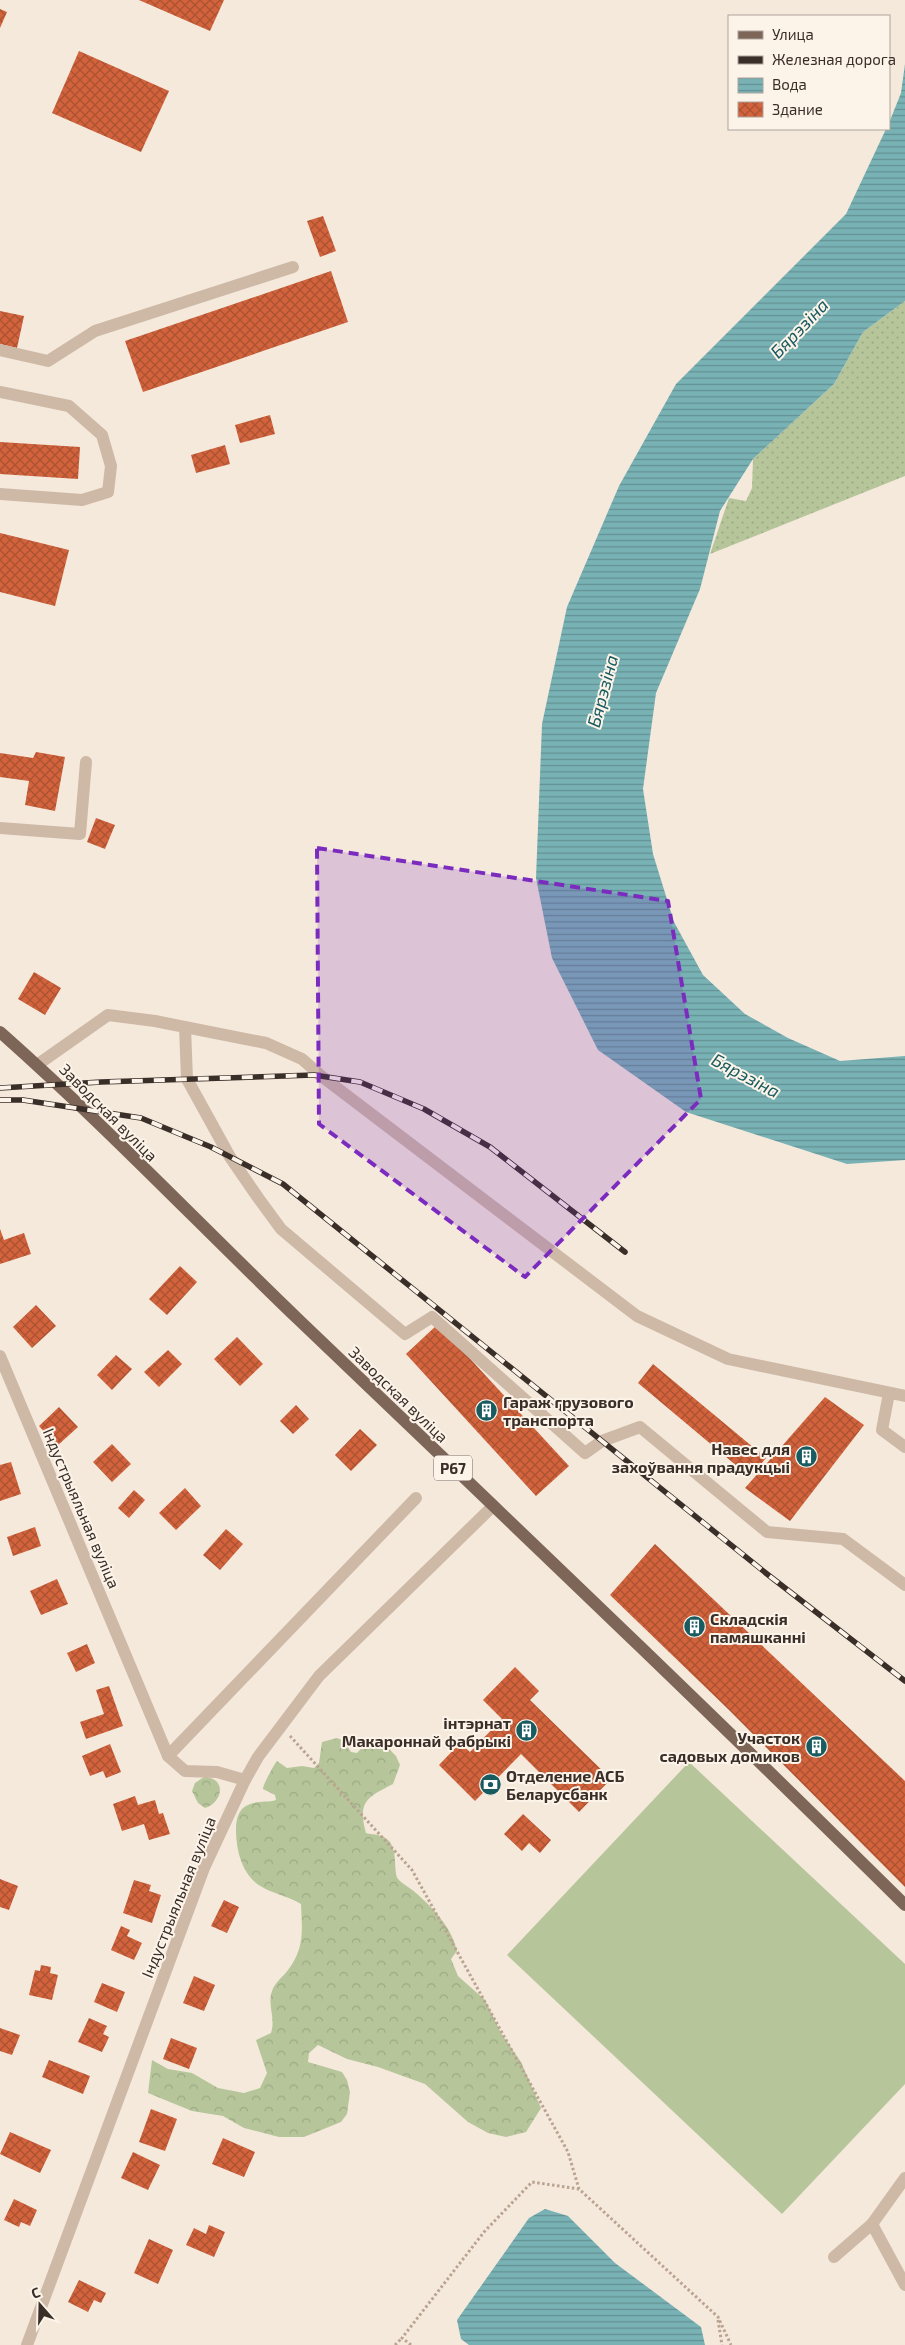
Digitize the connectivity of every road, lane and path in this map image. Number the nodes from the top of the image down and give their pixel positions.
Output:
1 (293, 267) dead end
2 (0, 350) edge
3 (0, 392) edge
4 (0, 494) edge
5 (86, 762) dead end
6 (0, 828) edge
7 (185, 1027) junction
8 (0, 1032) edge
9 (37, 1064) junction
10 (0, 1356) edge
11 (889, 1393) junction
12 (905, 1396) edge
13 (905, 1447) edge
14 (416, 1498) dead end
15 (493, 1506) junction
16 (905, 1585) edge
17 (281, 1727) junction
18 (168, 1756) junction
19 (245, 1780) junction
20 (905, 1905) edge
21 (905, 2178) edge
22 (579, 2189) junction
23 (872, 2224) junction
24 (834, 2257) dead end
25 (905, 2285) edge
26 (718, 2317) junction
27 (402, 2338) junction
28 (27, 2345) edge
29 (395, 2345) edge
30 (410, 2345) edge
31 (722, 2345) edge
32 (731, 2345) edge

1 - 2 street
3 - 4 street
5 - 6 street
7 - 9 street
7 - 11 street
7 - 16 street
8 - 9 main road, Заводская вуліца / Р67
9 - 15 main road, Заводская вуліца / Р67
10 - 18 street, Індустрыяльная вуліца
11 - 12 street
11 - 13 street
14 - 18 street
15 - 17 street
15 - 20 main road, Заводская вуліца / Р67
17 - 19 street
17 - 22 path
18 - 19 street, Індустрыяльная вуліца
19 - 28 street, Індустрыяльная вуліца
21 - 23 street
22 - 26 path
22 - 27 path
23 - 24 street
23 - 25 street
26 - 31 path
26 - 32 path
27 - 29 path
27 - 30 path

